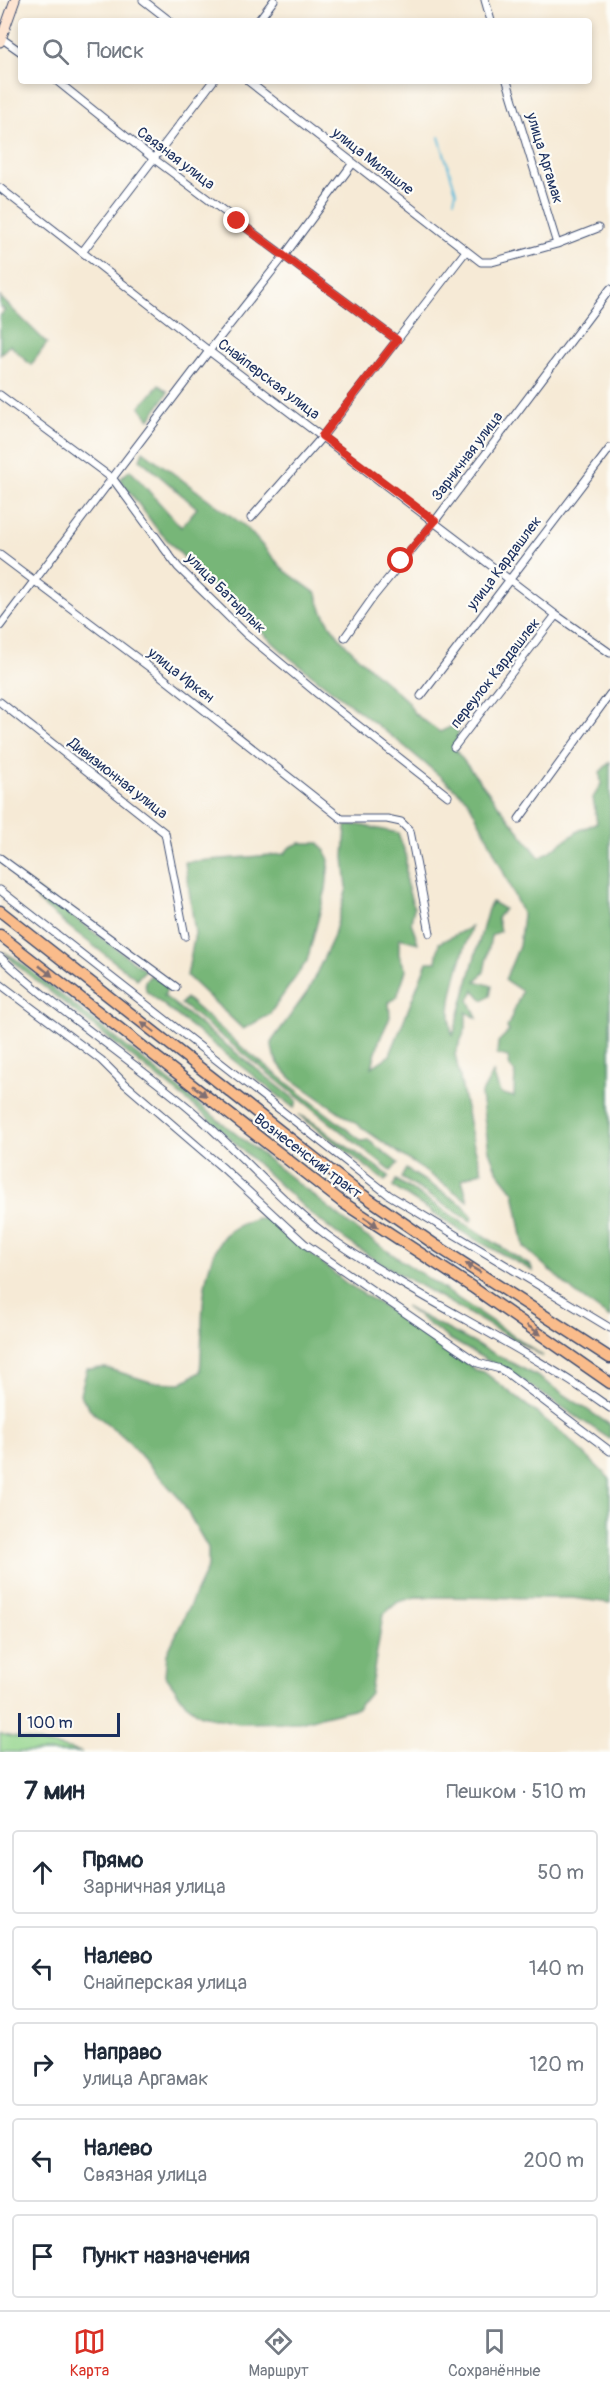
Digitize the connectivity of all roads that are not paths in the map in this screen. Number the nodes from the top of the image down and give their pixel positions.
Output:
1 (15, 0) edge
2 (143, 0) edge
3 (274, 0) edge
4 (485, 0) edge
5 (166, 18) edge
6 (260, 18) edge
7 (490, 18) edge
8 (1, 40) edge
9 (18, 50) edge
10 (61, 84) edge
11 (211, 84) edge
12 (252, 84) edge
13 (508, 84) edge
14 (154, 159) junction
15 (353, 163) junction
16 (0, 188) edge
17 (598, 228) dead end
18 (557, 244) junction
19 (83, 251) junction
20 (466, 252) junction
21 (284, 256) junction
22 (610, 289) edge
23 (397, 340) junction
24 (209, 351) junction
25 (0, 395) edge
26 (322, 436) junction
27 (610, 448) edge
28 (113, 479) junction
29 (251, 518) dead end
30 (435, 521) junction
31 (0, 555) edge
32 (509, 578) junction
33 (34, 582) junction
34 (556, 615) junction
35 (0, 626) edge
36 (345, 637) dead end
37 (610, 653) edge
38 (610, 694) edge
39 (421, 696) dead end
40 (0, 702) edge
41 (454, 747) dead end
42 (447, 796) dead end
43 (519, 819) dead end
44 (0, 858) edge
45 (0, 890) edge
46 (0, 911) edge
47 (430, 933) dead end
48 (0, 935) edge
49 (185, 936) dead end
50 (0, 957) edge
51 (0, 984) edge
52 (176, 987) dead end
53 (610, 1328) edge
54 (610, 1358) edge
55 (610, 1383) edge
56 (610, 1408) edge
57 (610, 1451) edge

1 - 8 street
2 - 5 street
3 - 6 street
4 - 7 street
8 - 9 street
10 - 14 street, Связная улица
11 - 14 street
12 - 15 street, улица Миляшле
13 - 18 street, улица Аргамак
14 - 19 street
14 - 21 street, Связная улица
15 - 20 street, улица Миляшле
15 - 21 street
16 - 19 street, Снайперская улица
17 - 18 street
18 - 20 street, улица Миляшле
19 - 24 street, Снайперская улица
20 - 23 street
21 - 23 street, Связная улица
21 - 24 street
22 - 30 street, Зарничная улица
23 - 26 street
24 - 26 street, Снайперская улица
24 - 28 street
25 - 28 street, улица Батырлык
26 - 29 street
26 - 30 street, Снайперская улица
27 - 32 street, улица Кардашлек
28 - 33 street
28 - 42 street, улица Батырлык
30 - 32 street, Снайперская улица
30 - 36 street, Зарничная улица
31 - 33 street, улица Иркен
32 - 34 street, Снайперская улица
32 - 39 street, улица Кардашлек
33 - 35 street
33 - 47 street, улица Иркен
34 - 37 street, Снайперская улица
34 - 41 street, переулок Кардашлек
38 - 43 street
40 - 49 street, Дивизионная улица
44 - 52 street
45 - 53 street
54 -> 46 main road, Вознесенский тракт
48 -> 55 main road, Вознесенский тракт
50 - 56 street
51 - 57 street

